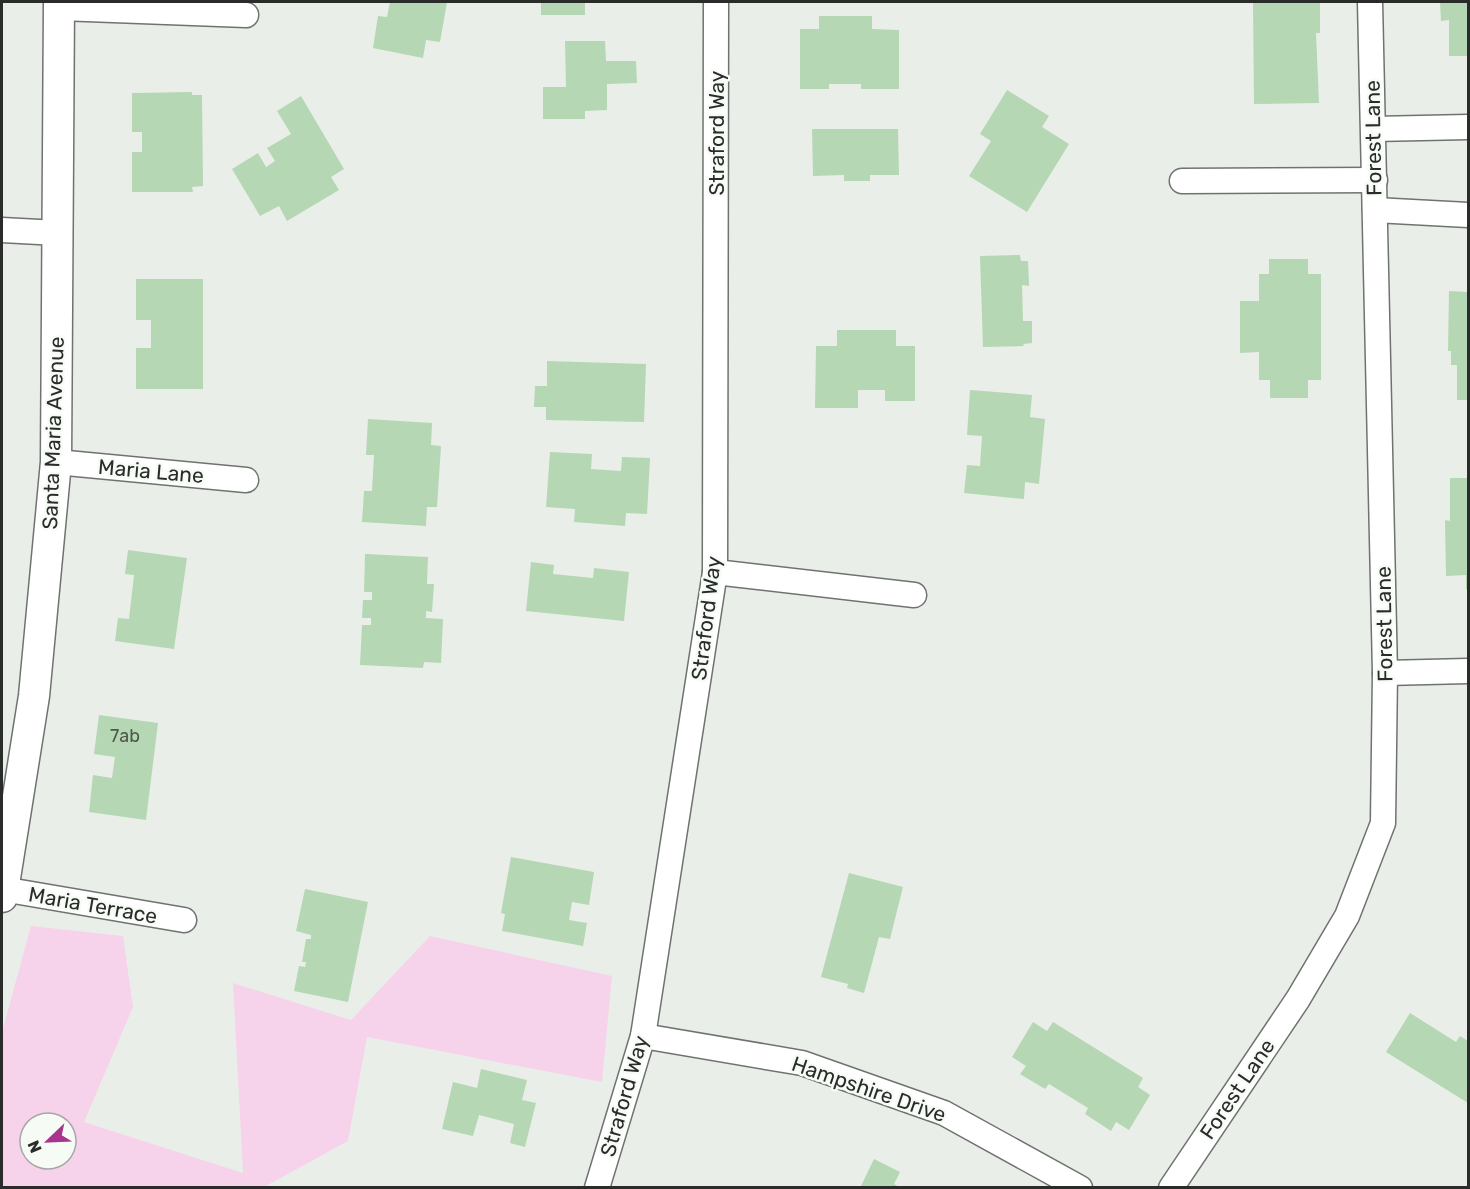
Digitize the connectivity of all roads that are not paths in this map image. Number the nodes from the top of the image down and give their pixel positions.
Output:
1 (716, 2) edge
2 (1370, 2) edge
3 (59, 4) edge
4 (246, 15) dead end
5 (1468, 127) edge
6 (1374, 129) junction
7 (1375, 180) junction
8 (1182, 182) dead end
9 (1375, 210) junction
10 (1468, 215) edge
11 (2, 230) edge
12 (58, 233) junction
13 (56, 462) junction
14 (246, 480) dead end
15 (715, 572) junction
16 (914, 595) dead end
17 (1468, 671) edge
18 (1385, 673) junction
19 (2, 892) edge
20 (184, 920) dead end
21 (643, 1036) junction
22 (1066, 1184) edge
23 (597, 1188) edge
24 (1171, 1188) edge

1 - 15 street, Straford Way
2 - 6 street, Forest Lane
3 - 4 street
3 - 12 street, Santa Maria Avenue
5 - 6 street
6 - 7 street, Forest Lane
7 - 8 street
7 - 9 street, Forest Lane
9 - 10 street
9 - 18 street, Forest Lane
11 - 12 street
12 - 13 street, Santa Maria Avenue
13 - 14 street, Maria Lane
13 - 19 street, Santa Maria Avenue
15 - 16 street
15 - 21 street, Straford Way
17 - 18 street
18 - 24 street, Forest Lane
19 - 20 street, Maria Terrace
21 - 22 street, Hampshire Drive
21 - 23 street, Straford Way

